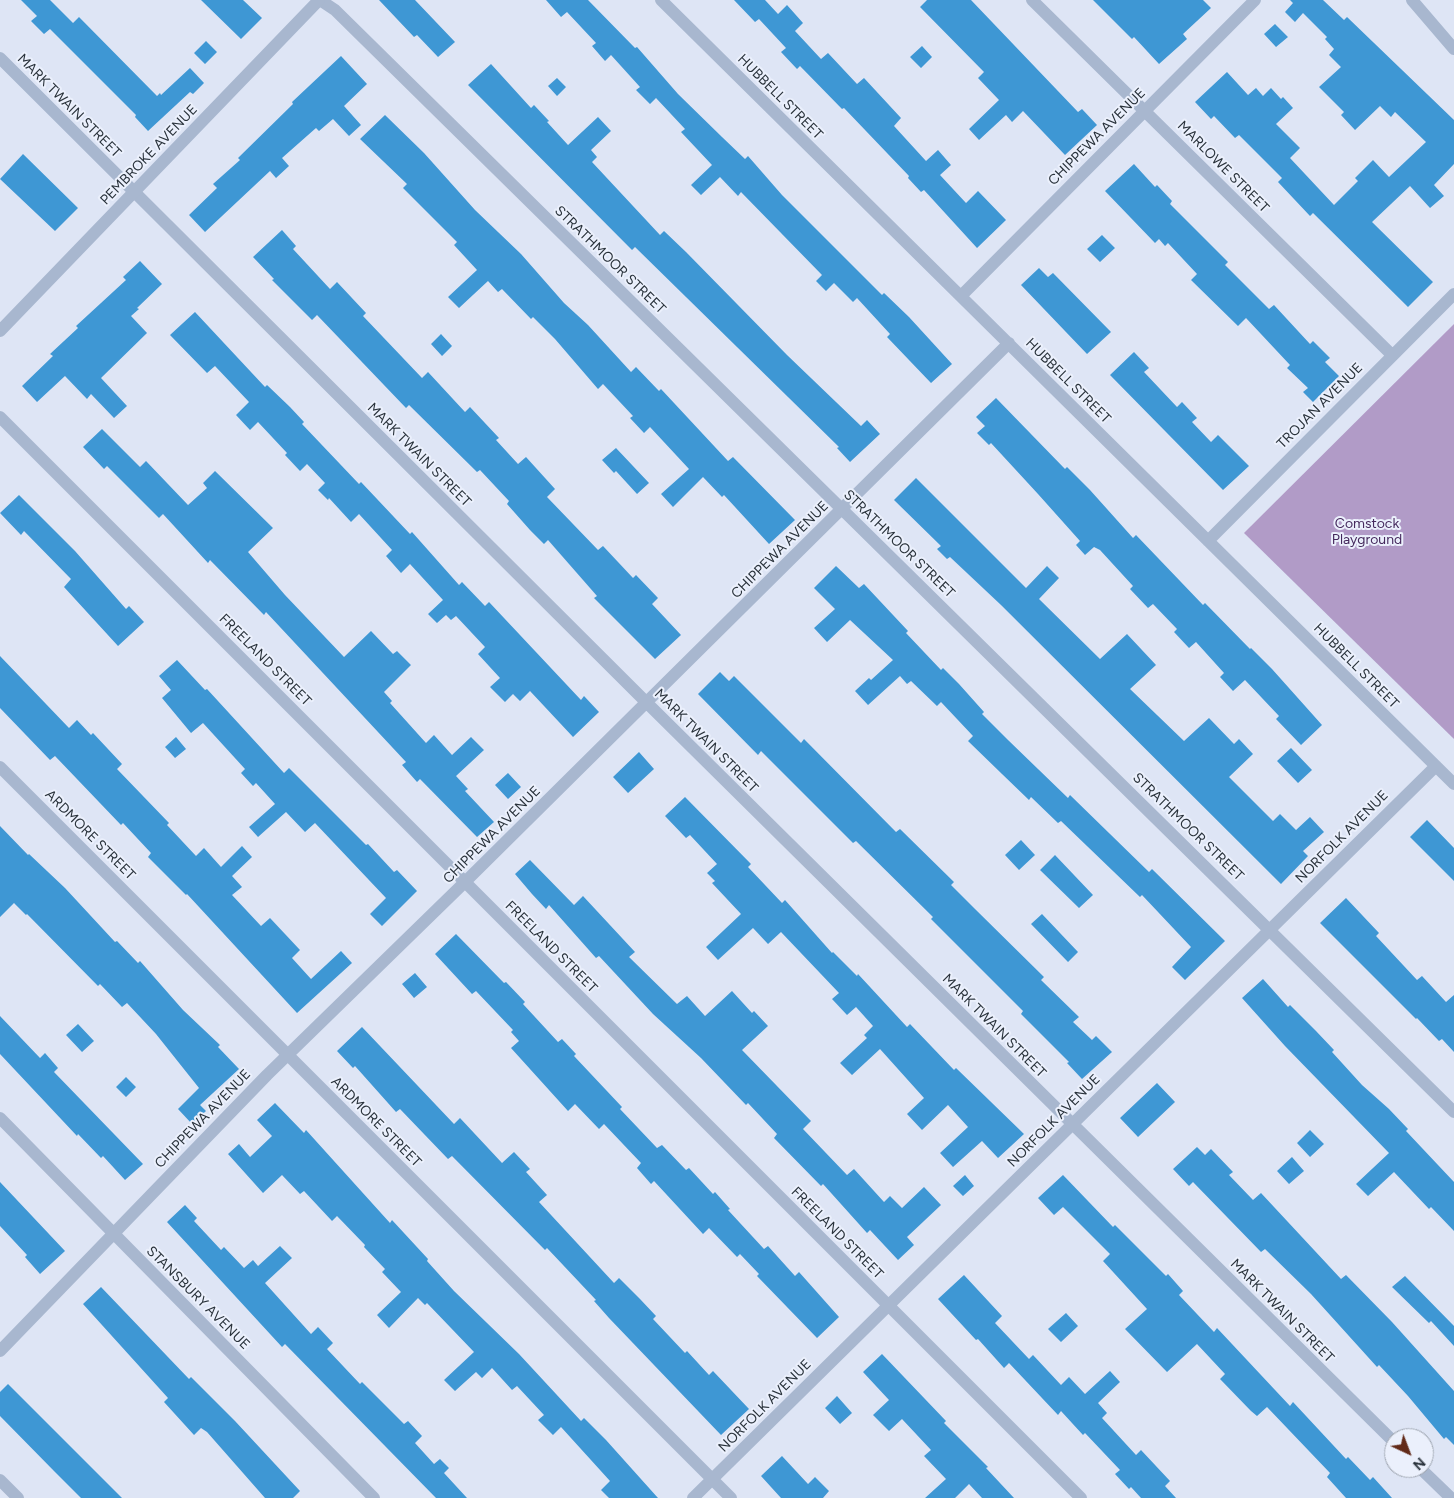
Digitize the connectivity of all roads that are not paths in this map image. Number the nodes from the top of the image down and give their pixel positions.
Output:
1 (320, 0) edge
2 (661, 0) edge
3 (1032, 0) edge
4 (1255, 0) edge
5 (1412, 0) edge
6 (1454, 48) edge
7 (0, 58) edge
8 (1144, 111) junction
9 (134, 192) junction
10 (1454, 294) edge
11 (961, 296) junction
12 (0, 331) edge
13 (1008, 343) junction
14 (1392, 355) junction
15 (0, 417) edge
16 (842, 509) junction
17 (1208, 541) junction
18 (646, 703) junction
19 (1436, 766) junction
20 (0, 767) edge
21 (1454, 784) edge
22 (465, 882) junction
23 (1270, 929) junction
24 (288, 1055) junction
25 (1454, 1112) edge
26 (0, 1118) edge
27 (1072, 1124) junction
28 (113, 1233) junction
29 (888, 1305) junction
30 (0, 1351) edge
31 (1384, 1432) edge
32 (1430, 1478) edge
33 (712, 1479) junction
34 (0, 1480) edge
35 (18, 1498) edge
36 (374, 1498) edge
37 (693, 1498) edge
38 (731, 1498) edge
39 (1081, 1498) edge
40 (1451, 1498) edge

1 - 9 street, PEMBROKE AVENUE
1 - 16 street, STRATHMOOR STREET
2 - 11 street, HUBBELL STREET
3 - 8 street, MARLOWE STREET
4 - 8 street, CHIPPEWA AVENUE
5 - 6 street
7 - 9 street, MARK TWAIN STREET
8 - 11 street, CHIPPEWA AVENUE
8 - 14 street, MARLOWE STREET
9 - 12 street, PEMBROKE AVENUE
9 - 18 street, MARK TWAIN STREET
10 - 14 street, TROJAN AVENUE
11 - 13 street, HUBBELL STREET
13 - 16 street, CHIPPEWA AVENUE
13 - 17 street, HUBBELL STREET
14 - 17 street, TROJAN AVENUE
15 - 22 street, FREELAND STREET
16 - 18 street, CHIPPEWA AVENUE
16 - 23 street, STRATHMOOR STREET
17 - 19 street, HUBBELL STREET
18 - 22 street, CHIPPEWA AVENUE
18 - 27 street, MARK TWAIN STREET
19 - 21 street, HUBBELL STREET
19 - 23 street, NORFOLK AVENUE
20 - 24 street, ARDMORE STREET
22 - 24 street, CHIPPEWA AVENUE
22 - 29 street, FREELAND STREET
23 - 25 street, STRATHMOOR STREET
23 - 27 street, NORFOLK AVENUE
24 - 28 street, CHIPPEWA AVENUE
24 - 33 street, ARDMORE STREET
26 - 28 street, STANSBURY AVENUE
27 - 29 street, NORFOLK AVENUE
27 - 31 street, MARK TWAIN STREET
28 - 30 street, CHIPPEWA AVENUE
28 - 36 street, STANSBURY AVENUE
29 - 33 street, NORFOLK AVENUE
29 - 39 street, FREELAND STREET
32 - 40 street
33 - 37 street, NORFOLK AVENUE
33 - 38 street, ARDMORE STREET
34 - 35 street

